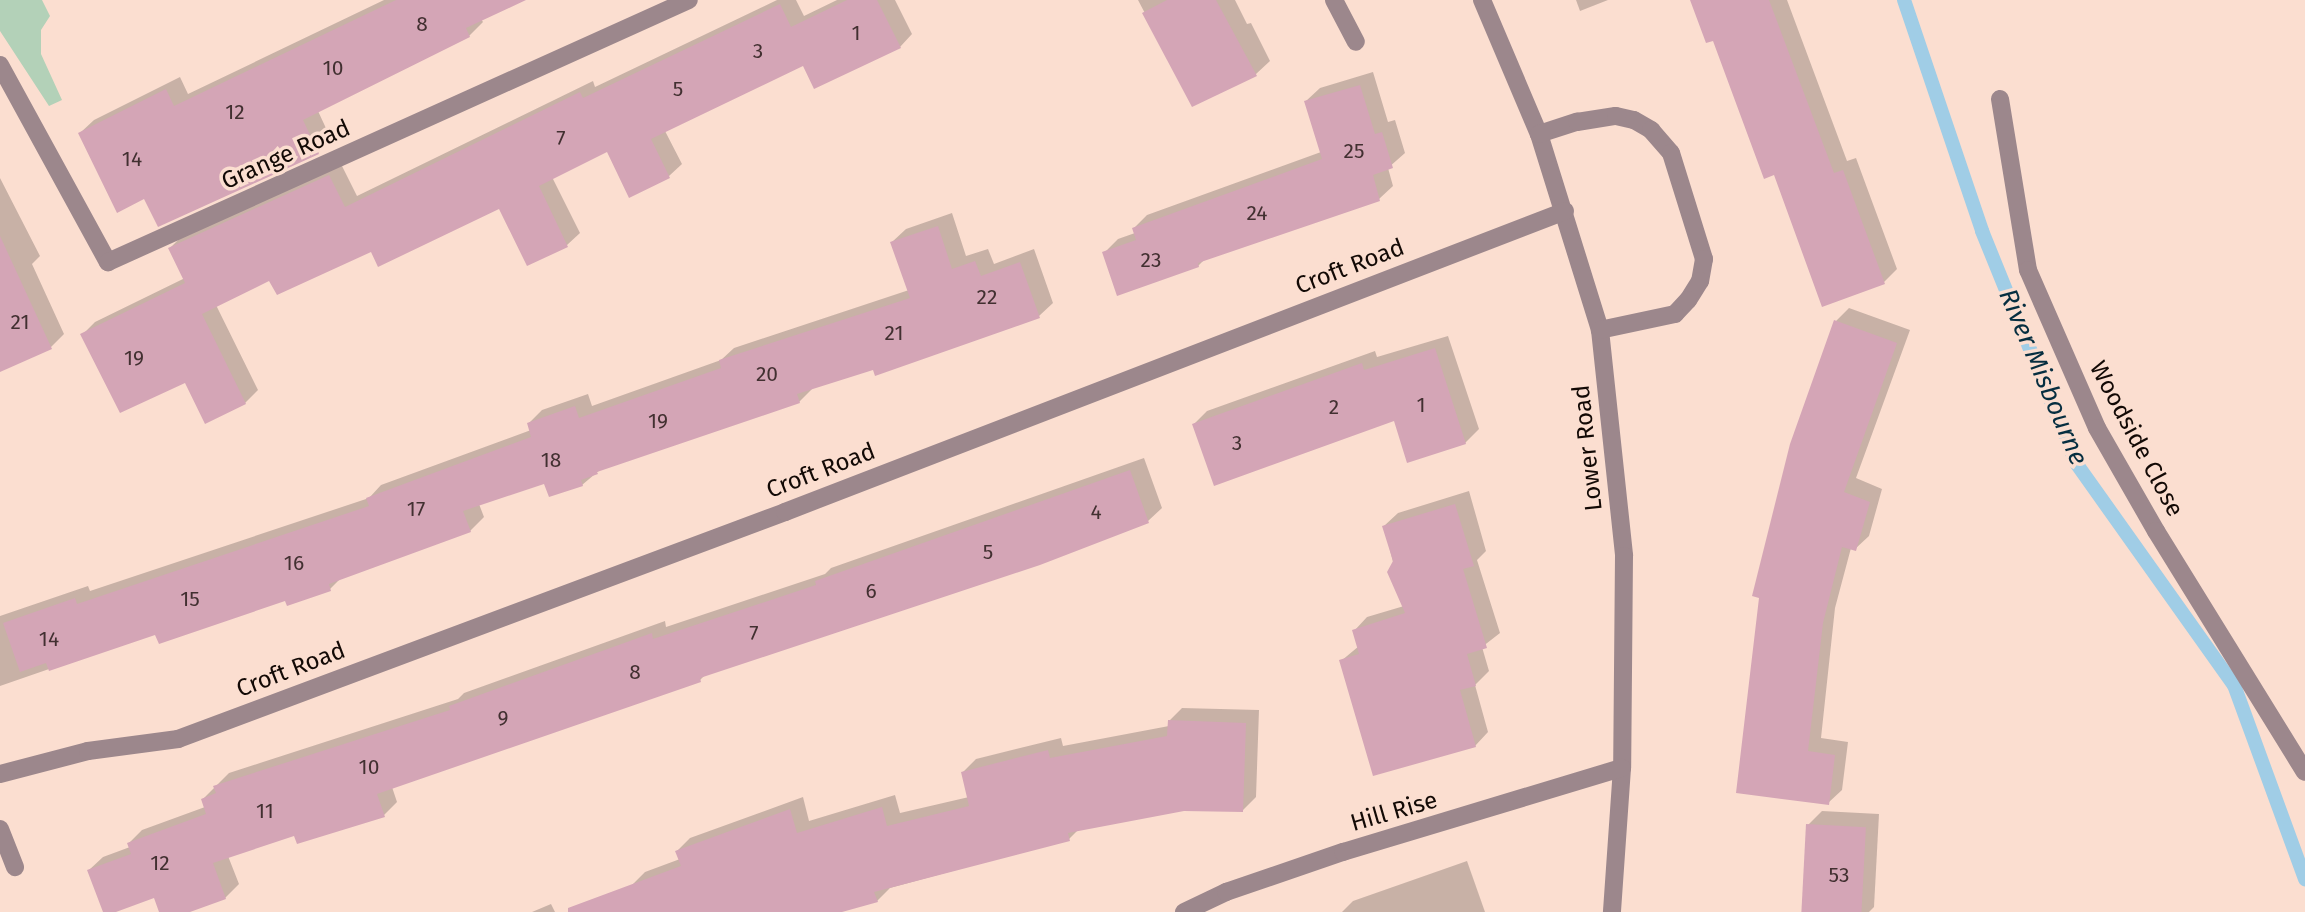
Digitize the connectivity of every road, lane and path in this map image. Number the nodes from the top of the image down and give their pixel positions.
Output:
1 (689, 0) edge
2 (1334, 0) edge
3 (1482, 0) edge
4 (1356, 42) dead end
5 (0, 65) edge
6 (2000, 99) dead end
7 (1539, 134) junction
8 (1564, 211) junction
9 (1601, 330) junction
10 (1622, 768) junction
11 (2305, 772) edge
12 (0, 774) edge
13 (0, 829) edge
14 (15, 867) dead end
15 (1184, 912) edge
16 (1612, 912) edge

1 - 5 street, Grange Road
2 - 4 street
3 - 7 street, Lower Road
6 - 11 street, Woodside Close
7 - 8 street, Lower Road
7 - 9 street
8 - 9 street, Lower Road
8 - 12 street, Croft Road
9 - 10 street, Lower Road
10 - 15 street, Hill Rise
10 - 16 street, Lower Road
13 - 14 street

